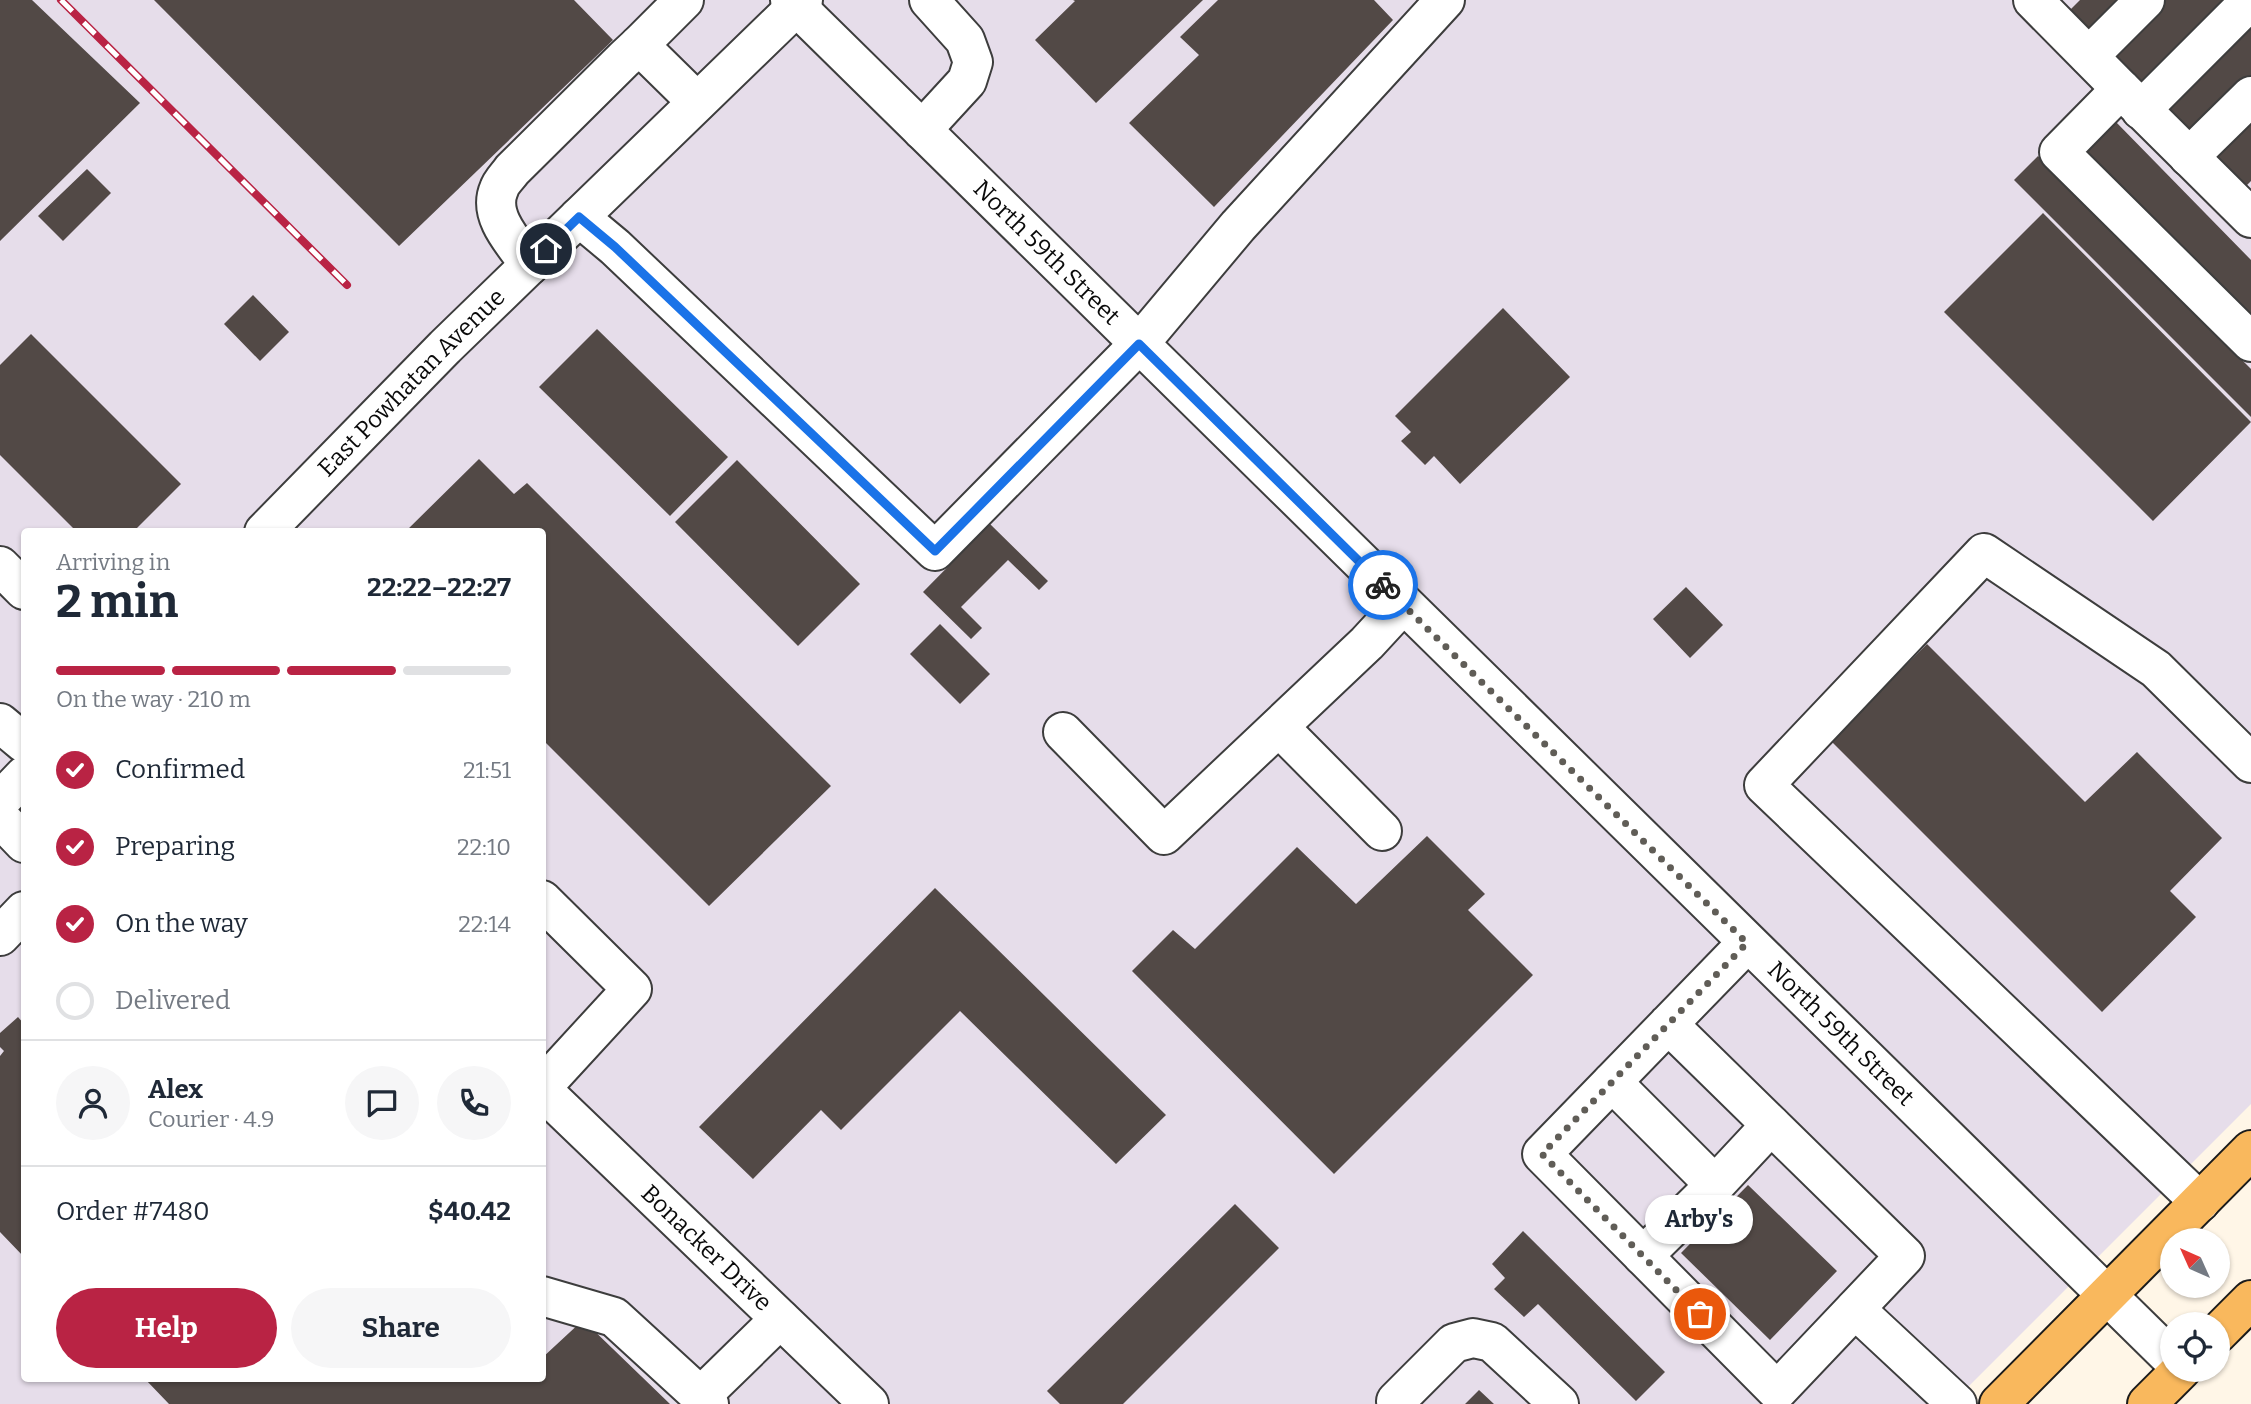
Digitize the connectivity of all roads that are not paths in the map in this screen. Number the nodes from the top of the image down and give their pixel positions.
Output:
1 (684, 0) edge
2 (929, 0) edge
3 (1445, 0) edge
4 (2145, 0) edge
5 (2251, 0) edge
6 (796, 2) edge
7 (2038, 2) edge
8 (639, 45) junction
9 (2089, 56) junction
10 (2251, 96) edge
11 (2131, 99) junction
12 (697, 102) junction
13 (922, 130) junction
14 (2189, 157) junction
15 (2247, 207) edge
16 (579, 217) junction
17 (530, 265) junction
18 (2251, 342) edge
19 (1139, 344) junction
20 (268, 528) edge
21 (0, 566) edge
22 (21, 587) edge
23 (1403, 604) junction
24 (0, 723) edge
25 (1279, 727) junction
26 (1063, 732) dead end
27 (21, 740) edge
28 (2251, 763) edge
29 (21, 779) edge
30 (0, 801) edge
31 (0, 818) edge
32 (1382, 831) dead end
33 (21, 840) edge
34 (546, 904) edge
35 (21, 914) edge
36 (0, 936) edge
37 (1747, 943) junction
38 (1668, 1024) junction
39 (1612, 1082) junction
40 (546, 1085) edge
41 (546, 1093) edge
42 (1771, 1125) junction
43 (2251, 1150) edge
44 (1716, 1185) junction
45 (2200, 1202) junction
46 (1643, 1256) junction
47 (2106, 1296) junction
48 (546, 1297) edge
49 (2251, 1300) edge
50 (1855, 1309) junction
51 (780, 1319) junction
52 (2230, 1321) edge
53 (2160, 1348) edge
54 (2169, 1382) edge
55 (1783, 1398) edge
56 (705, 1400) edge
57 (1396, 1401) dead end
58 (869, 1404) edge
59 (1559, 1404) edge
60 (1957, 1404) edge
61 (1999, 1404) edge
62 (2147, 1404) edge

1 - 8 street
2 - 13 street
3 - 19 street
4 - 9 street
5 - 11 street
6 - 12 street, East Powhatan Avenue
6 - 13 street, North 59th Street
7 - 9 street
8 - 12 street
8 - 17 street
9 - 11 street
10 - 14 street
11 - 14 street
11 - 18 street
12 - 16 street, East Powhatan Avenue
13 - 19 street, North 59th Street
14 - 15 street
16 - 17 street, East Powhatan Avenue
16 - 19 street
17 - 20 street, East Powhatan Avenue
19 - 23 street, North 59th Street
21 - 22 street
23 - 25 street
23 - 37 street, North 59th Street
24 - 27 street
25 - 26 street
25 - 32 street
28 - 45 street
29 - 30 street
31 - 33 street
34 - 40 street
35 - 36 street
37 - 38 street
37 - 47 street, North 59th Street
38 - 39 street
38 - 42 street
39 - 44 street
39 - 46 street
41 - 51 street, Bonacker Drive
42 - 44 street
42 - 50 street
43 - 45 main road
44 - 46 street
45 - 47 main road
46 - 55 street
47 - 53 street, North 59th Street
47 - 61 main road
48 - 56 street
49 - 52 main road
50 - 55 street
50 - 60 street
51 - 56 street
51 - 58 street, Bonacker Drive
54 - 62 main road
57 - 59 street

